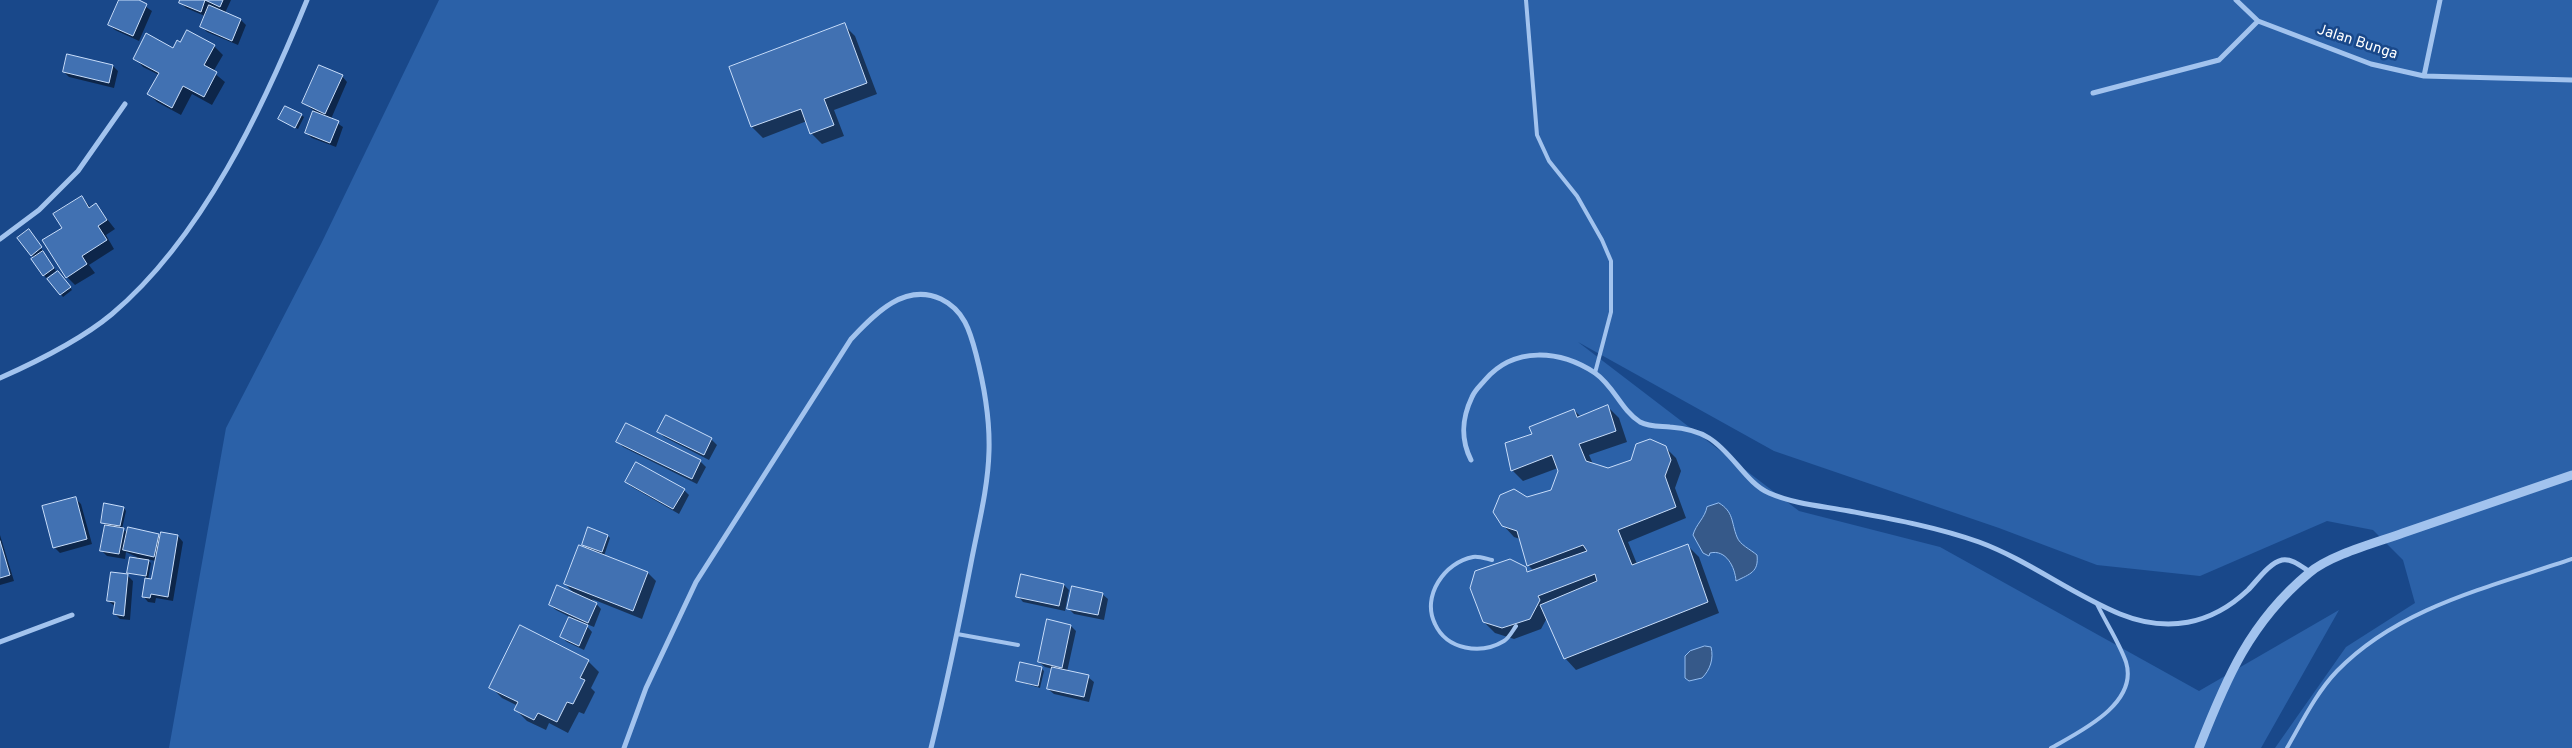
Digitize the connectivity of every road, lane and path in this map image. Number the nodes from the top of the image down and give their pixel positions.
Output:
1 (307, 0) edge
2 (1526, 0) edge
3 (2236, 0) edge
4 (2440, 0) edge
5 (2258, 21) junction
6 (2424, 76) junction
7 (2572, 80) edge
8 (2093, 93) dead end
9 (125, 104) dead end
10 (0, 239) edge
11 (1595, 373) junction
12 (0, 378) edge
13 (1472, 460) dead end
14 (2572, 475) edge
15 (2572, 559) edge
16 (1492, 560) dead end
17 (2310, 572) junction
18 (2097, 604) junction
19 (72, 616) dead end
20 (1516, 626) dead end
21 (957, 634) junction
22 (0, 642) edge
23 (1018, 645) dead end
24 (624, 748) edge
25 (931, 748) edge
26 (2051, 748) edge
27 (2199, 748) edge
28 (2287, 748) edge

1 - 12 street
2 - 11 lane
3 - 5 street, Jalan Bunga
4 - 6 street
5 - 6 street, Jalan Bunga
5 - 8 street
6 - 7 street, Jalan Bunga
9 - 10 street
11 - 13 street
11 - 18 street
14 - 17 street
15 - 28 lane
16 - 20 lane
17 - 18 street
17 - 27 street
18 - 26 lane
19 - 22 street
21 - 23 lane
21 - 24 street
21 - 25 street

